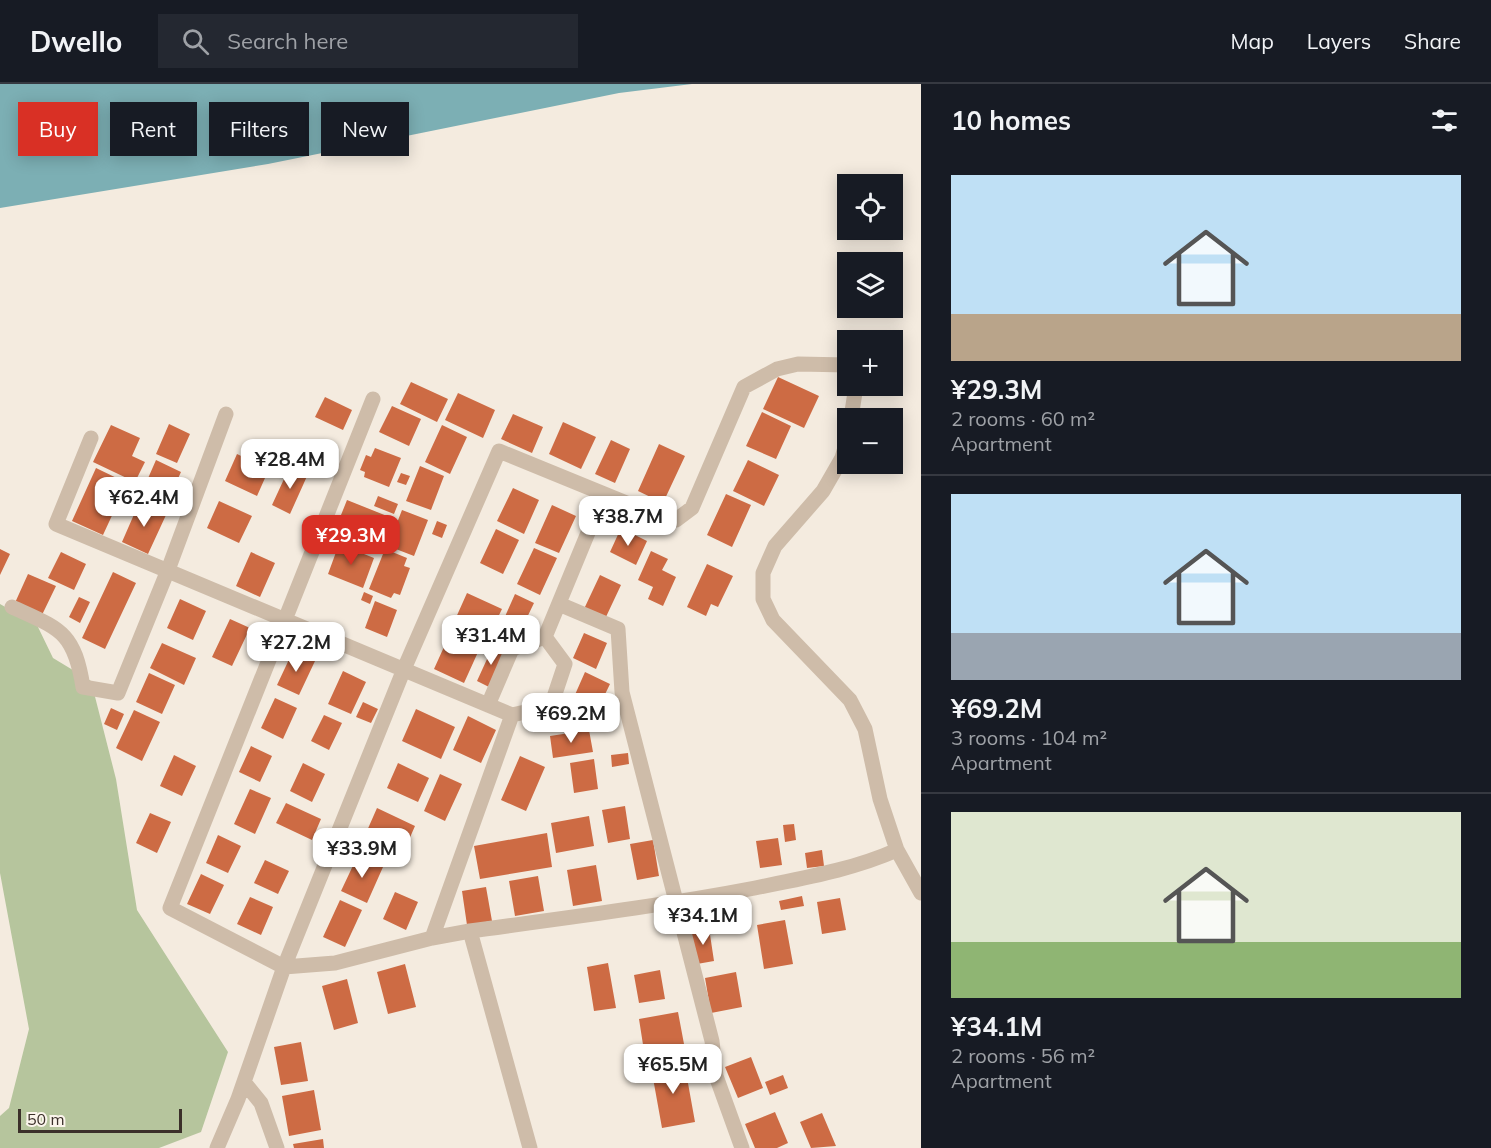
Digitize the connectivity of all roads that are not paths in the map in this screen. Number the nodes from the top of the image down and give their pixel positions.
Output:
1 (837, 365) edge
2 (373, 399) dead end
3 (226, 414) dead end
4 (91, 438) dead end
5 (837, 467) edge
6 (604, 494) junction
7 (168, 570) junction
8 (559, 604) junction
9 (12, 607) dead end
10 (284, 619) junction
11 (545, 637) junction
12 (404, 669) junction
13 (488, 705) junction
14 (512, 715) junction
15 (897, 850) junction
16 (921, 893) edge
17 (676, 903) junction
18 (470, 931) junction
19 (432, 938) junction
20 (284, 967) junction
21 (244, 1082) junction
22 (217, 1148) edge
23 (277, 1148) edge
24 (530, 1148) edge
25 (742, 1148) edge

1 - 6 street
2 - 10 street
3 - 7 street
4 - 7 street
5 - 15 street
6 - 8 street
6 - 12 street
7 - 9 street
7 - 10 street
8 - 11 street
8 - 17 street
10 - 12 street
10 - 20 street
11 - 13 street
11 - 14 street
12 - 13 street
12 - 20 street
13 - 14 street
14 - 19 street
15 - 16 street
15 - 17 street
17 - 18 street
17 - 25 street
18 - 19 street
18 - 24 street
19 - 20 street
20 - 21 street
21 - 22 street
21 - 23 street

